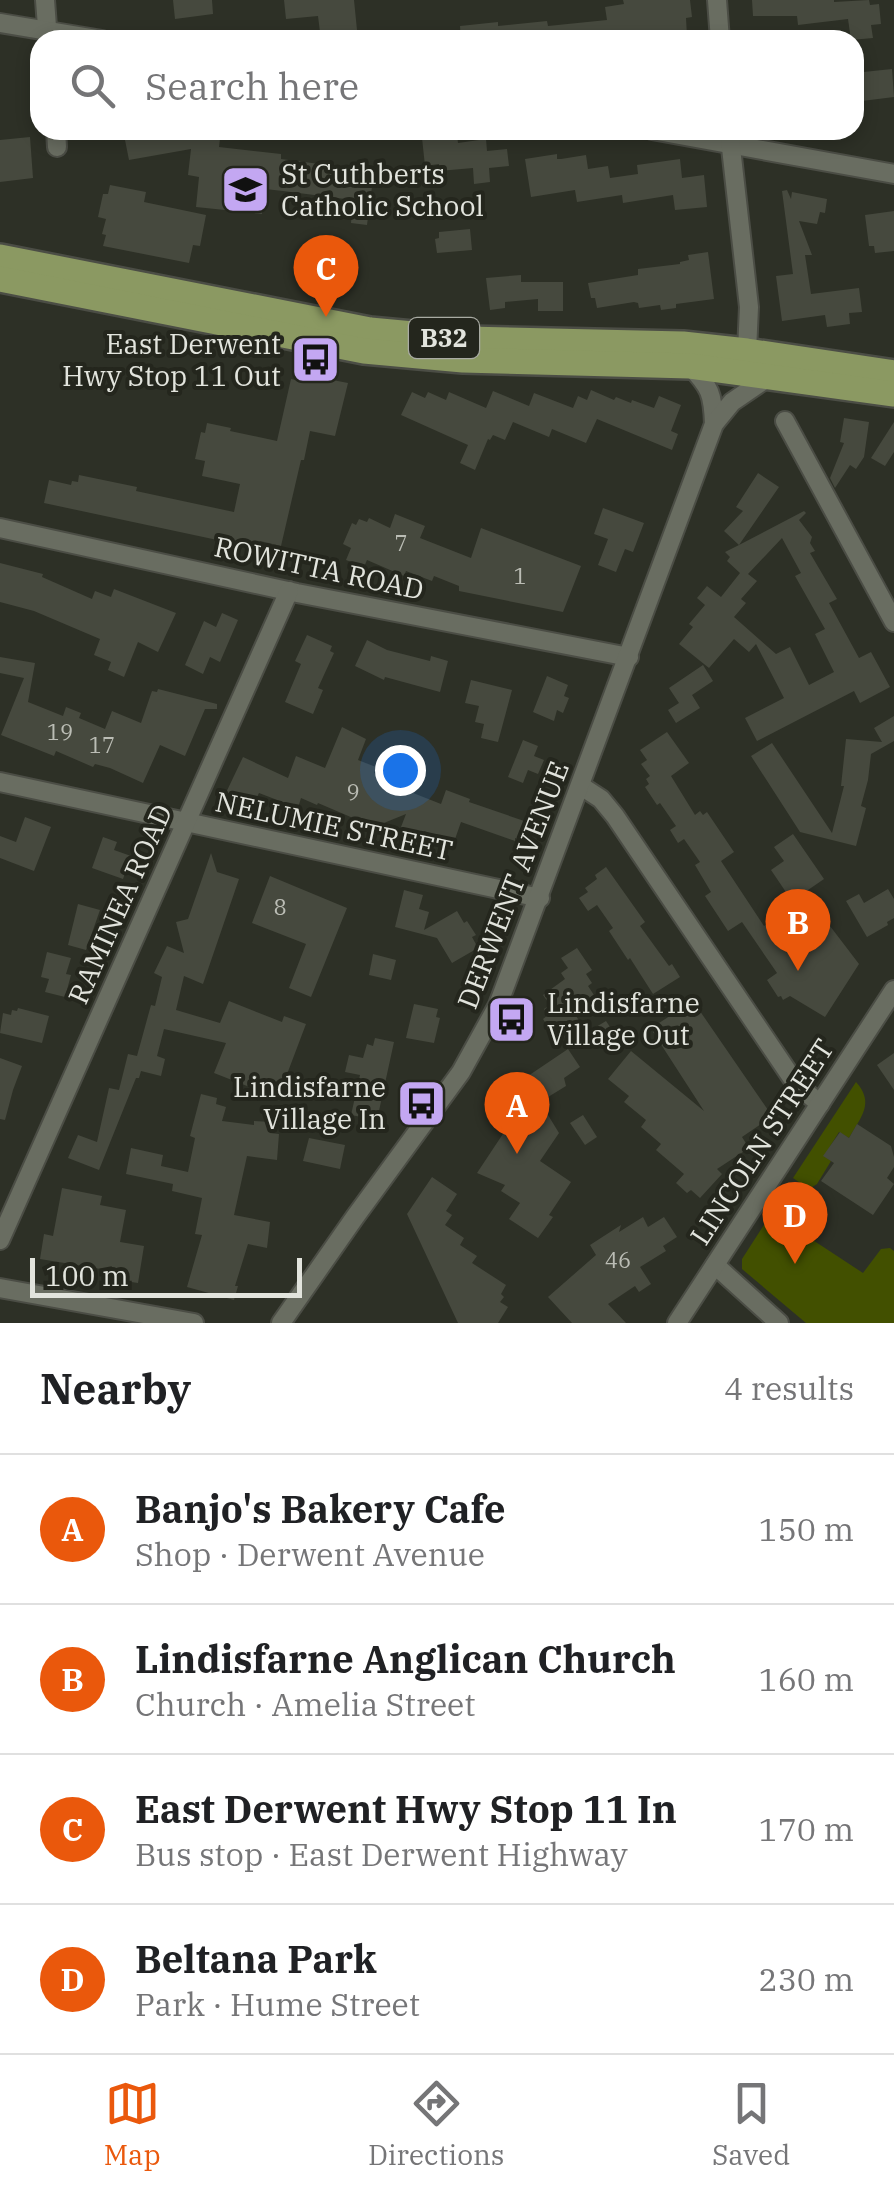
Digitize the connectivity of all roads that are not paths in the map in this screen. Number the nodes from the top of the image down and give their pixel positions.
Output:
1 (44, 0) edge
2 (717, 0) edge
3 (0, 24) edge
4 (47, 30) edge
5 (719, 30) edge
6 (30, 32) edge
7 (730, 140) edge
8 (747, 140) edge
9 (894, 174) edge
10 (0, 257) edge
11 (0, 278) edge
12 (746, 350) junction
13 (690, 366) junction
14 (894, 373) edge
15 (771, 376) junction
16 (894, 394) edge
17 (785, 422) dead end
18 (714, 424) junction
19 (0, 528) edge
20 (290, 591) junction
21 (894, 622) edge
22 (628, 657) junction
23 (0, 782) edge
24 (581, 786) junction
25 (186, 822) junction
26 (540, 898) junction
27 (894, 990) edge
28 (820, 1104) junction
29 (0, 1240) edge
30 (715, 1265) junction
31 (0, 1288) edge
32 (194, 1323) edge
33 (282, 1323) edge
34 (677, 1323) edge
35 (779, 1323) edge

1 - 4 street
2 - 5 street
3 - 6 street
7 - 12 street
8 - 9 street
10 - 12 main road, B32
11 - 13 main road, B32
12 - 14 main road, B32
13 - 15 main road, B32
13 - 18 street
15 - 16 main road, B32
15 - 18 street, DERWENT AVENUE
17 - 21 street
18 - 22 street, DERWENT AVENUE
19 - 20 street, ROWITTA ROAD
20 - 22 street, ROWITTA ROAD
20 - 25 street, RAMINEA ROAD
22 - 24 street, DERWENT AVENUE
23 - 25 street, NELUMIE STREET
24 - 26 street, DERWENT AVENUE
24 - 28 street
25 - 26 street, NELUMIE STREET
25 - 29 street, RAMINEA ROAD
26 - 33 street, DERWENT AVENUE
27 - 28 street, LINCOLN STREET
28 - 30 street, LINCOLN STREET
30 - 34 street, LINCOLN STREET
30 - 35 street
31 - 32 street

